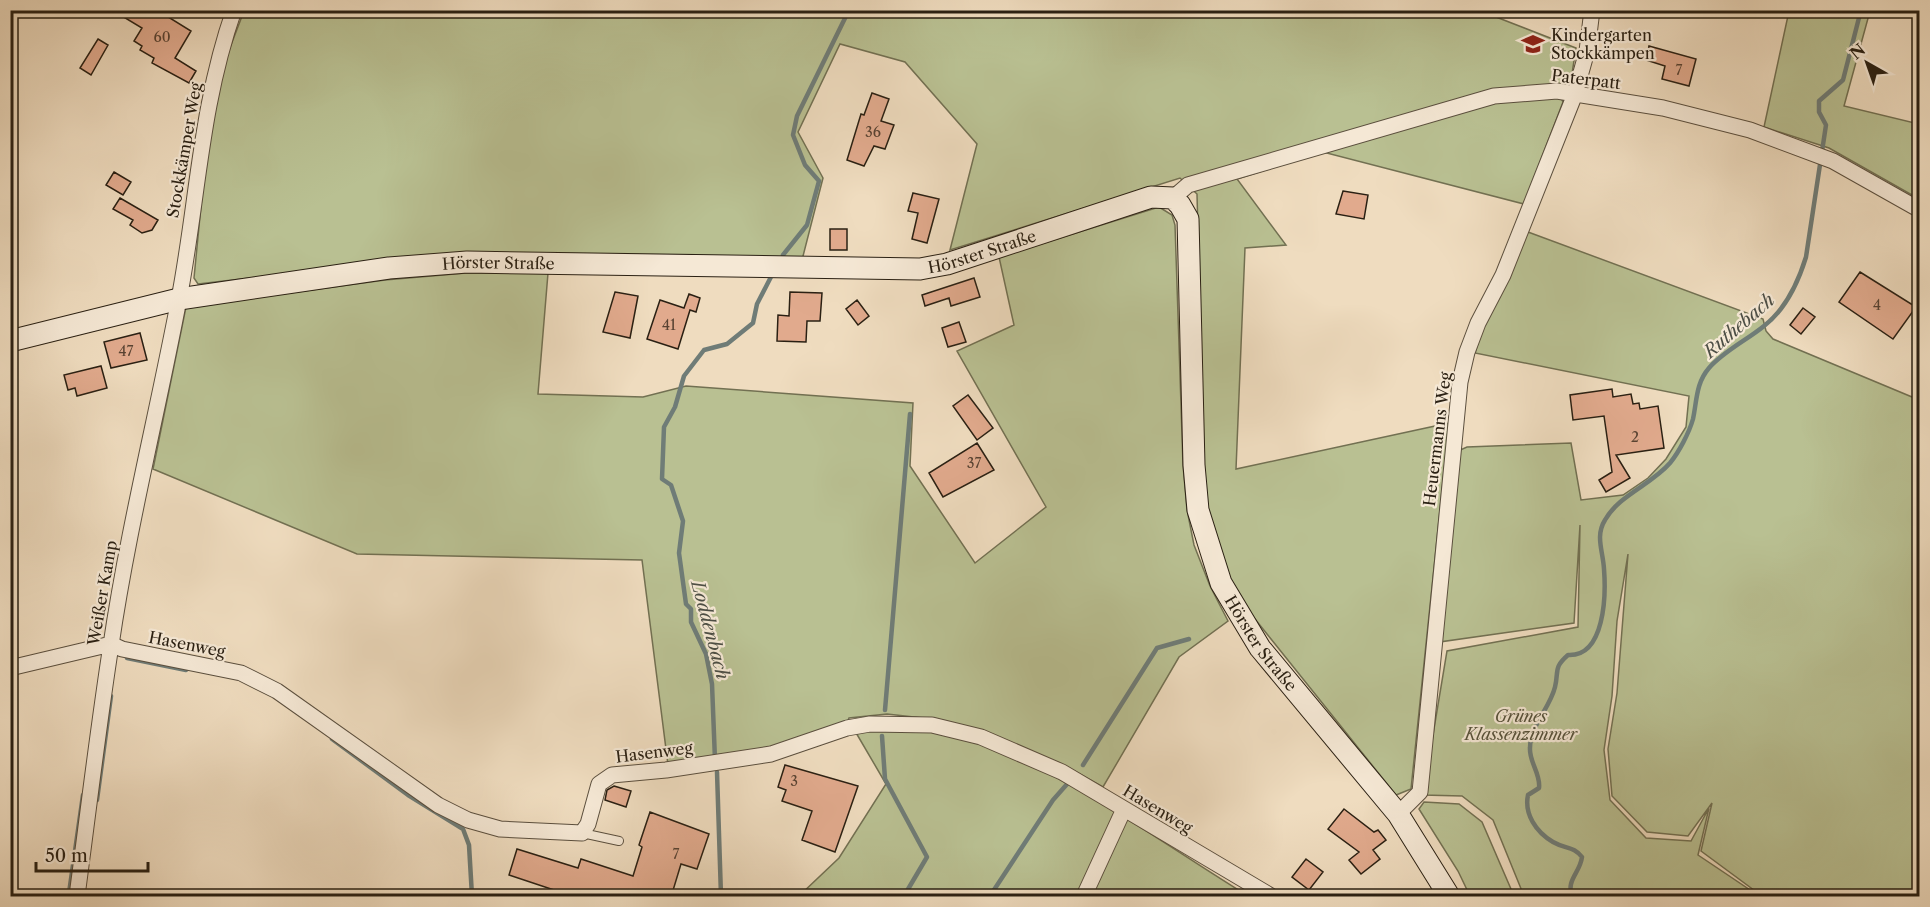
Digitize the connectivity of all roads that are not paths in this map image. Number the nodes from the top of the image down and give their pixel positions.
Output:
1 (234, 10) edge
2 (1592, 10) edge
3 (1575, 94) junction
4 (1173, 198) junction
5 (1920, 210) edge
6 (179, 299) junction
7 (10, 341) edge
8 (111, 644) junction
9 (10, 668) edge
10 (1124, 809) junction
11 (1398, 814) junction
12 (582, 833) junction
13 (619, 841) dead end
14 (77, 897) edge
15 (1084, 897) edge
16 (1271, 897) edge
17 (1449, 897) edge

1 - 6 street, Stockkämper Weg
2 - 3 street, Heuermanns Weg
3 - 4 street, Paterpatt
3 - 5 street, Paterpatt
3 - 11 street, Heuermanns Weg
4 - 6 street, Hörster Straße
4 - 11 street, Hörster Straße
6 - 7 street, Hörster Straße
6 - 8 street, Weißer Kamp
8 - 9 street, Hasenweg
8 - 12 street, Hasenweg
8 - 14 street, Weißer Kamp
10 - 12 street, Hasenweg
10 - 15 street
10 - 16 street, Hasenweg
11 - 17 street, Hörster Straße
12 - 13 lane

